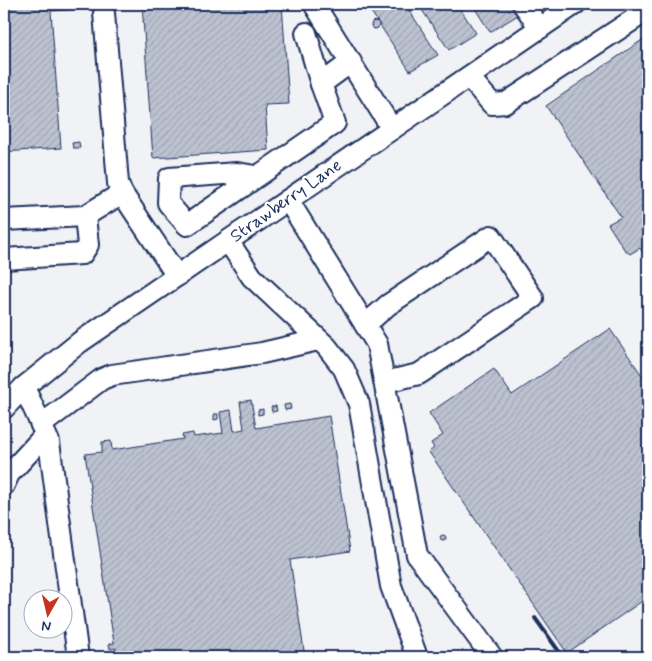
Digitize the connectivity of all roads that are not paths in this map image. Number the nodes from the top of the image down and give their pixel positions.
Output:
1 (314, 4) edge
2 (523, 4) edge
3 (575, 4) edge
4 (648, 10) edge
5 (104, 14) dead end
6 (540, 28) junction
7 (306, 33) dead end
8 (351, 62) junction
9 (469, 77) junction
10 (321, 84) junction
11 (392, 129) junction
12 (255, 176) dead end
13 (122, 193) junction
14 (288, 200) junction
15 (85, 216) junction
16 (4, 220) edge
17 (228, 241) junction
18 (4, 259) edge
19 (177, 276) junction
20 (365, 325) junction
21 (318, 340) junction
22 (385, 382) junction
23 (24, 387) junction
24 (4, 408) edge
25 (43, 430) junction
26 (4, 485) edge
27 (78, 657) edge
28 (417, 657) edge
29 (492, 657) edge

1 - 8 street
2 - 6 street
3 - 6 street, Strawberry Lane
4 - 9 street
5 - 13 street
6 - 9 street, Strawberry Lane
7 - 10 street
8 - 10 street
8 - 11 street
9 - 11 street, Strawberry Lane
10 - 12 street
11 - 14 street, Strawberry Lane
13 - 15 street
13 - 19 street
14 - 17 street, Strawberry Lane
14 - 20 street
15 - 16 street
15 - 18 street
17 - 19 street, Strawberry Lane
17 - 21 street
19 - 23 street, Strawberry Lane
20 - 22 street
20 - 22 street
21 - 25 street
21 - 28 street
22 - 29 street
23 - 24 street, Strawberry Lane
23 - 25 street
25 - 26 street
25 - 27 street

